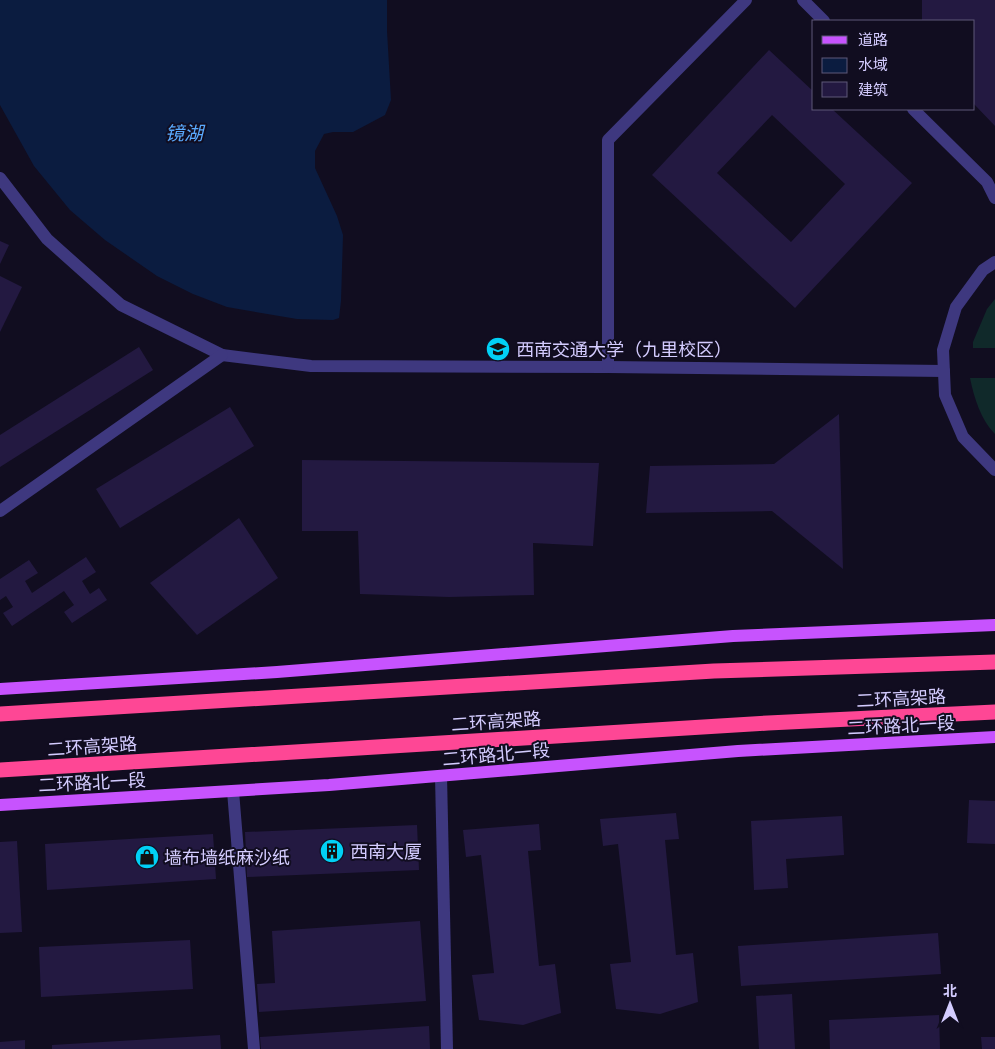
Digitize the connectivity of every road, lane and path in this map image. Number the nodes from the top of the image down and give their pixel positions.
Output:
1 (746, 0) edge
2 (803, 0) edge
3 (823, 20) edge
4 (914, 110) edge
5 (0, 178) edge
6 (991, 182) edge
7 (995, 198) edge
8 (995, 262) edge
9 (222, 355) junction
10 (608, 367) junction
11 (944, 371) junction
12 (995, 470) edge
13 (0, 511) edge
14 (995, 625) edge
15 (995, 662) edge
16 (0, 689) edge
17 (995, 712) edge
18 (0, 714) edge
19 (995, 737) edge
20 (0, 770) edge
21 (441, 776) junction
22 (232, 791) junction
23 (0, 804) edge
24 (254, 1049) edge
25 (447, 1049) edge

1 - 10 street
2 - 3 street
4 - 6 street
5 - 9 street
6 - 7 street
8 - 11 street
9 - 10 street
9 - 13 street
10 - 11 street
11 - 12 street
14 - 16 main road
15 - 18 highway, 二环高架路
17 - 20 highway, 二环高架路
19 - 21 main road, 二环路北一段
21 - 22 main road, 二环路北一段
21 - 25 street
22 - 23 main road, 二环路北一段
22 - 24 street

